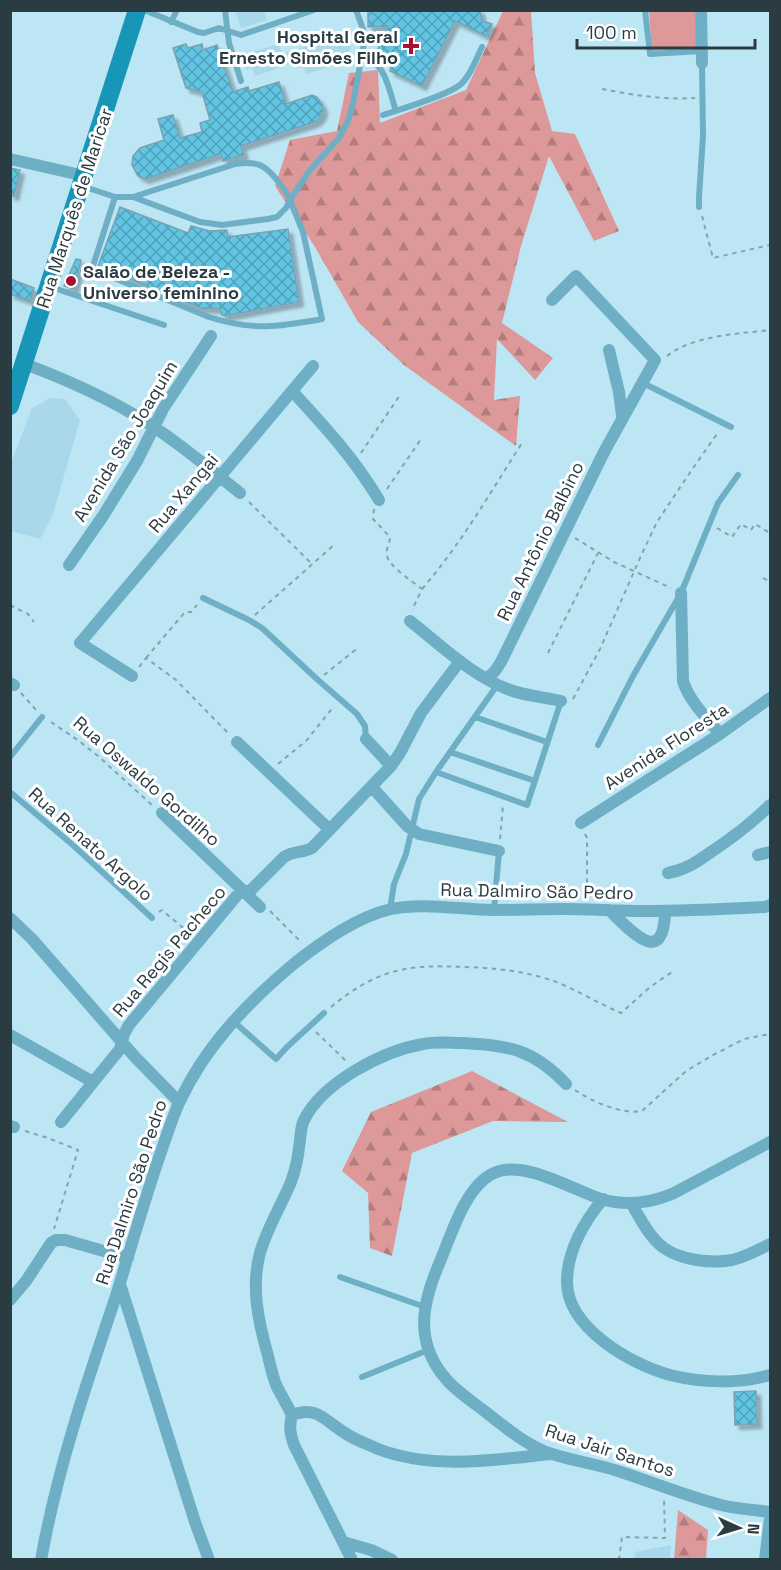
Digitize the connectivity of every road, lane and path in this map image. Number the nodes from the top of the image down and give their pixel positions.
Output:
1 (137, 10) edge
2 (144, 10) edge
3 (177, 10) edge
4 (225, 10) edge
5 (314, 10) edge
6 (356, 10) edge
7 (645, 10) edge
8 (701, 10) edge
9 (171, 22) junction
10 (228, 30) junction
11 (482, 47) dead end
12 (362, 57) junction
13 (702, 57) junction
14 (241, 81) dead end
15 (602, 89) dead end
16 (702, 98) junction
17 (396, 111) junction
18 (383, 115) dead end
19 (10, 159) edge
20 (83, 181) junction
21 (115, 197) junction
22 (133, 197) junction
23 (290, 200) junction
24 (699, 207) joint
25 (771, 218) edge
26 (771, 231) edge
27 (771, 245) edge
28 (50, 287) junction
29 (552, 300) dead end
30 (164, 325) dead end
31 (771, 330) edge
32 (211, 336) dead end
33 (609, 350) dead end
34 (655, 360) junction
35 (25, 364) junction
36 (313, 366) dead end
37 (642, 382) junction
38 (292, 392) junction
39 (400, 395) dead end
40 (10, 406) edge
41 (622, 417) junction
42 (728, 425) joint
43 (153, 426) junction
44 (421, 439) dead end
45 (522, 443) dead end
46 (354, 463) junction
47 (738, 475) dead end
48 (220, 477) junction
49 (240, 493) joint
50 (379, 500) junction
51 (709, 524) junction
52 (565, 532) junction
53 (771, 533) edge
54 (334, 545) dead end
55 (598, 553) junction
56 (69, 565) dead end
57 (313, 565) junction
58 (634, 572) junction
59 (762, 578) dead end
60 (771, 582) edge
61 (422, 588) junction
62 (681, 593) junction
63 (203, 598) joint
64 (10, 605) edge
65 (249, 620) junction
66 (410, 621) joint
67 (34, 622) dead end
68 (359, 647) dead end
69 (548, 653) dead end
70 (146, 658) junction
71 (460, 661) junction
72 (132, 676) joint
73 (318, 681) junction
74 (492, 681) junction
75 (12, 684) edge
76 (771, 698) edge
77 (340, 699) junction
78 (561, 701) junction
79 (42, 717) junction
80 (475, 717) junction
81 (720, 734) junction
82 (366, 739) joint
83 (237, 742) joint
84 (547, 742) junction
85 (598, 745) dead end
86 (450, 752) junction
87 (10, 757) edge
88 (391, 766) junction
89 (269, 772) junction
90 (436, 772) junction
91 (535, 780) junction
92 (372, 787) junction
93 (10, 792) edge
94 (504, 797) junction
95 (771, 805) edge
96 (162, 813) joint
97 (581, 823) joint
98 (330, 830) junction
99 (411, 830) junction
100 (499, 851) junction
101 (668, 873) dead end
102 (245, 891) junction
103 (771, 905) edge
104 (260, 907) joint
105 (390, 909) junction
106 (586, 909) junction
107 (494, 910) junction
108 (609, 910) junction
109 (665, 911) junction
110 (10, 918) edge
111 (152, 918) joint
112 (198, 941) junction
113 (310, 951) junction
114 (672, 972) dead end
115 (324, 1012) joint
116 (233, 1021) junction
117 (309, 1026) junction
118 (771, 1034) edge
119 (10, 1035) edge
120 (122, 1042) junction
121 (355, 1070) junction
122 (93, 1082) junction
123 (566, 1084) joint
124 (179, 1102) junction
125 (61, 1122) dead end
126 (12, 1127) edge
127 (771, 1142) edge
128 (603, 1199) junction
129 (631, 1203) junction
130 (51, 1243) junction
131 (771, 1244) edge
132 (128, 1258) junction
133 (340, 1277) dead end
134 (120, 1284) junction
135 (10, 1300) edge
136 (425, 1307) junction
137 (429, 1350) junction
138 (771, 1376) edge
139 (362, 1377) dead end
140 (292, 1415) junction
141 (551, 1454) junction
142 (664, 1486) junction
143 (771, 1512) edge
144 (771, 1518) edge
145 (344, 1542) junction
146 (41, 1560) edge
147 (209, 1560) edge
148 (352, 1560) edge
149 (392, 1560) edge
150 (620, 1560) edge
151 (765, 1560) edge

1 - 20 main road, Rua Marquês de Maricar
2 - 9 lane
3 - 9 lane
4 - 10 lane
5 - 10 lane
6 - 12 lane
7 - 13 lane
8 - 13 street
9 - 10 lane
10 - 14 lane
11 - 17 lane
12 - 17 lane
12 - 23 lane
13 - 16 lane
15 - 16 path
16 - 24 lane
17 - 18 lane
19 - 20 street
20 - 21 lane
20 - 28 main road, Rua Marquês de Maricar
21 - 22 lane
21 - 23 lane
22 - 23 lane
22 - 23 lane
24 - 27 path
25 - 26 path
28 - 30 lane
28 - 35 main road, Rua Marquês de Maricar
29 - 34 street
31 - 34 path
32 - 43 street, Avenida São Joaquim
33 - 41 street
34 - 37 street, Rua Antônio Balbino
35 - 40 main road, Rua Marquês de Maricar
35 - 43 street
36 - 38 street, Rua Xangai
37 - 41 street, Rua Antônio Balbino
37 - 42 lane
38 - 46 street
38 - 48 street, Rua Xangai
39 - 46 path
41 - 52 street, Rua Antônio Balbino
42 - 58 path
43 - 48 street
43 - 56 street, Avenida São Joaquim
44 - 50 path
45 - 61 path
46 - 50 street
47 - 51 lane
48 - 49 street
48 - 72 street, Rua Xangai
49 - 57 path
50 - 61 path
51 - 53 path
51 - 62 lane
52 - 55 path
52 - 74 street, Rua Antônio Balbino
54 - 57 path
55 - 58 path
55 - 69 path
57 - 65 path
58 - 62 path
58 - 78 path
59 - 60 path
61 - 66 path
62 - 81 street
62 - 85 lane
63 - 65 lane
63 - 70 path
64 - 67 path
65 - 73 lane
66 - 71 street
68 - 73 path
70 - 72 path
70 - 83 path
71 - 74 street
71 - 88 street, Rua Regis Pacheco
73 - 77 lane
74 - 78 street
74 - 80 lane
75 - 79 path, Rua Oswaldo Gordilho
76 - 81 street, Avenida Floresta
77 - 82 lane
77 - 89 path
78 - 84 lane
79 - 87 lane
79 - 96 path, Rua Oswaldo Gordilho
80 - 84 lane
80 - 86 lane
81 - 97 street, Avenida Floresta
82 - 88 street
83 - 89 street
84 - 91 lane
86 - 90 lane
86 - 91 lane
88 - 92 street, Rua Regis Pacheco
89 - 98 street
90 - 94 lane
90 - 99 lane
91 - 94 lane
92 - 98 street, Rua Regis Pacheco
92 - 99 street
93 - 111 lane, Rua Renato Argolo
94 - 100 path
95 - 101 street
96 - 102 street, Rua Oswaldo Gordilho
97 - 106 path
98 - 102 street, Rua Regis Pacheco
99 - 100 street
99 - 105 lane
100 - 107 lane
102 - 104 street, Rua Oswaldo Gordilho
102 - 112 street, Rua Regis Pacheco
103 - 109 street, Rua Dalmiro São Pedro
104 - 113 path
105 - 107 street, Rua Dalmiro São Pedro
105 - 113 street, Rua Dalmiro São Pedro
106 - 107 street, Rua Dalmiro São Pedro
106 - 108 street, Rua Dalmiro São Pedro
108 - 109 street, Rua Dalmiro São Pedro
108 - 109 street
110 - 120 street
111 - 112 path
112 - 120 street, Rua Regis Pacheco
113 - 116 street, Rua Dalmiro São Pedro
114 - 115 path
115 - 117 lane
116 - 117 lane
116 - 124 street, Rua Dalmiro São Pedro
117 - 121 path
118 - 123 path
119 - 122 street
120 - 122 street, Rua Regis Pacheco
120 - 124 street
121 - 123 street
121 - 140 street
122 - 125 street, Rua Regis Pacheco
124 - 132 street, Rua Dalmiro São Pedro
126 - 130 path
127 - 129 street, Rua Jair Santos
128 - 129 street, Rua Jair Santos
128 - 136 street, Rua Jair Santos
128 - 138 street
129 - 131 street
130 - 132 street
130 - 135 street
132 - 134 street, Rua Dalmiro São Pedro
133 - 136 lane
134 - 146 street, Rua Dalmiro São Pedro
134 - 147 street
136 - 137 street, Rua Jair Santos
137 - 139 lane
137 - 141 street, Rua Jair Santos
140 - 141 street
140 - 145 street
141 - 142 street, Rua Jair Santos
142 - 143 street, Rua Jair Santos
142 - 150 path
144 - 151 street
145 - 148 street
145 - 149 street

